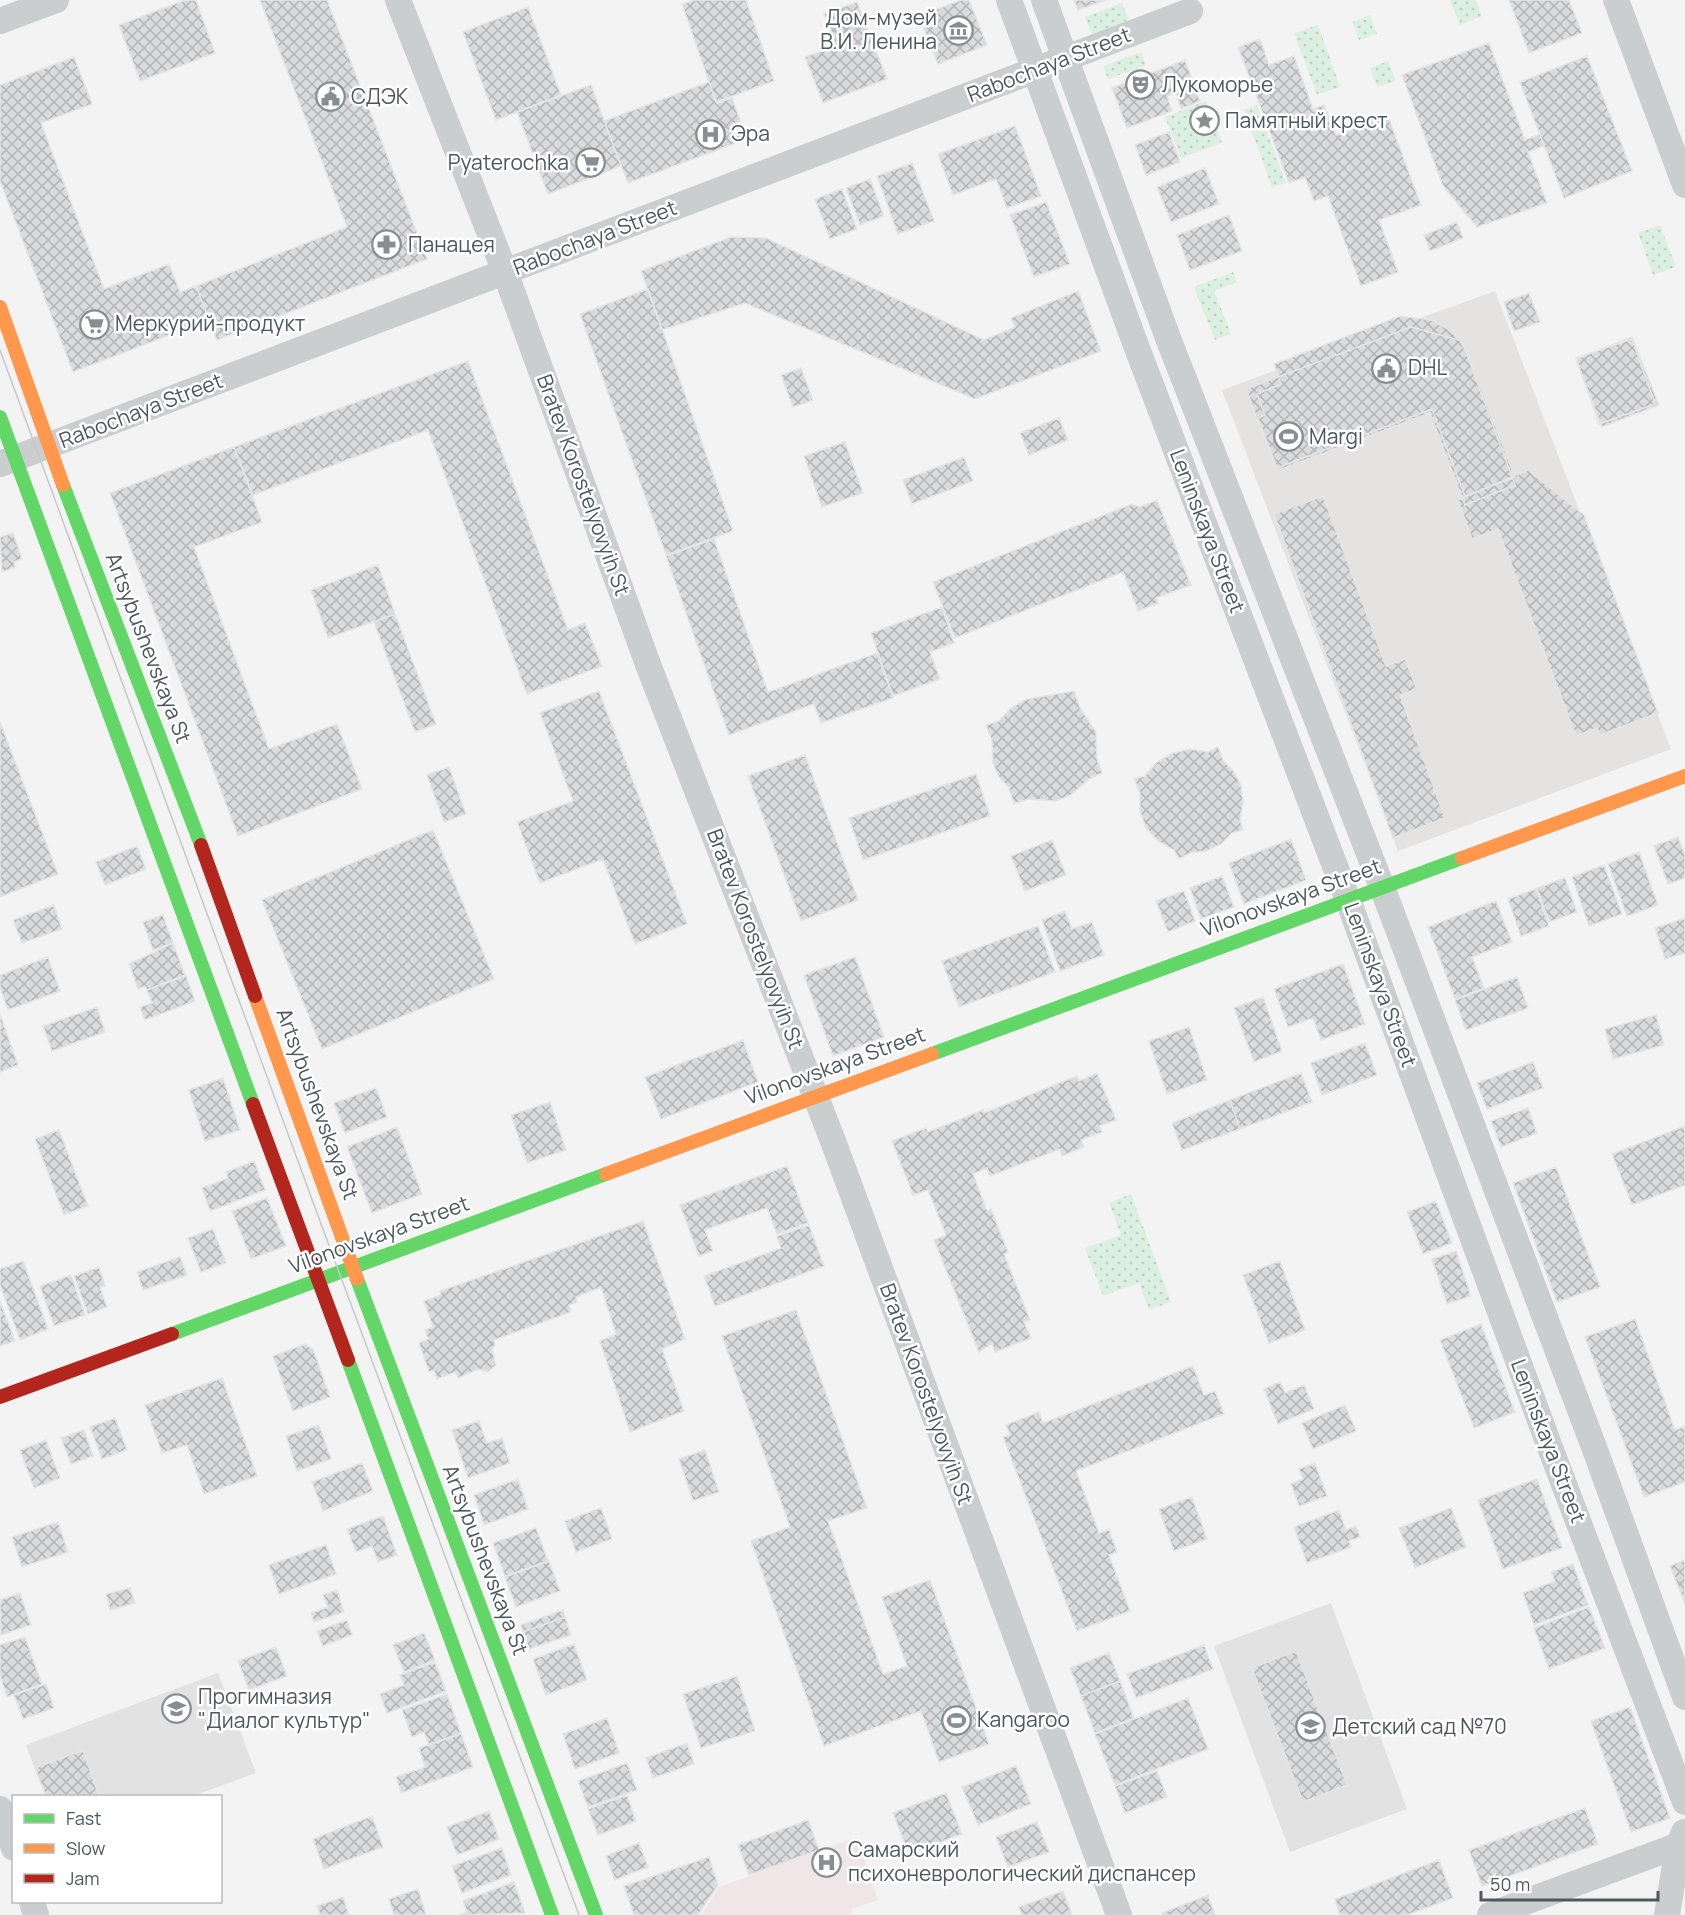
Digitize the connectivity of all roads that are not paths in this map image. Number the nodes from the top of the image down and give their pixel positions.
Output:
1 (56, 0) edge
2 (398, 0) edge
3 (1009, 0) edge
4 (1044, 0) edge
5 (1616, 0) edge
6 (1190, 11) dead end
7 (0, 21) edge
8 (1066, 58) junction
9 (1036, 70) junction
10 (1685, 185) edge
11 (505, 272) junction
12 (0, 307) edge
13 (0, 417) edge
14 (50, 445) junction
15 (8, 461) edge
16 (1685, 776) edge
17 (1382, 887) junction
18 (1348, 900) junction
19 (816, 1096) junction
20 (353, 1267) junction
21 (319, 1280) junction
22 (0, 1397) edge
23 (1685, 1697) edge
24 (1685, 1802) edge
25 (0, 1809) edge
26 (1683, 1839) edge
27 (12, 1842) edge
28 (552, 1915) edge
29 (596, 1915) edge
30 (1119, 1915) edge
31 (1490, 1915) edge
32 (1667, 1915) edge

1 - 7 street
2 - 11 street, Bratev Korostelyovyih St
3 - 9 street, Leninskaya Street
4 - 8 street, Leninskaya Street
5 - 10 street
6 - 8 street, Rabochaya Street
8 - 9 street, Rabochaya Street
8 - 17 street, Leninskaya Street
9 - 11 street, Rabochaya Street
9 - 18 street, Leninskaya Street
11 - 14 street, Rabochaya Street
11 - 19 street, Bratev Korostelyovyih St
12 - 14 main road, Artsybushevskaya St
13 - 15 main road
14 - 15 street, Rabochaya Street
14 - 20 main road, Artsybushevskaya St
15 - 21 main road
16 - 17 main road, Vilonovskaya Street
17 - 18 main road, Vilonovskaya Street
17 - 23 street, Leninskaya Street
18 - 19 main road, Vilonovskaya Street
18 - 24 street, Leninskaya Street
19 - 20 main road, Vilonovskaya Street
19 - 30 street, Bratev Korostelyovyih St
20 - 21 main road, Vilonovskaya Street
20 - 29 main road, Artsybushevskaya St
21 - 22 main road, Vilonovskaya Street
21 - 28 main road
25 - 27 street
26 - 31 street
26 - 32 street

